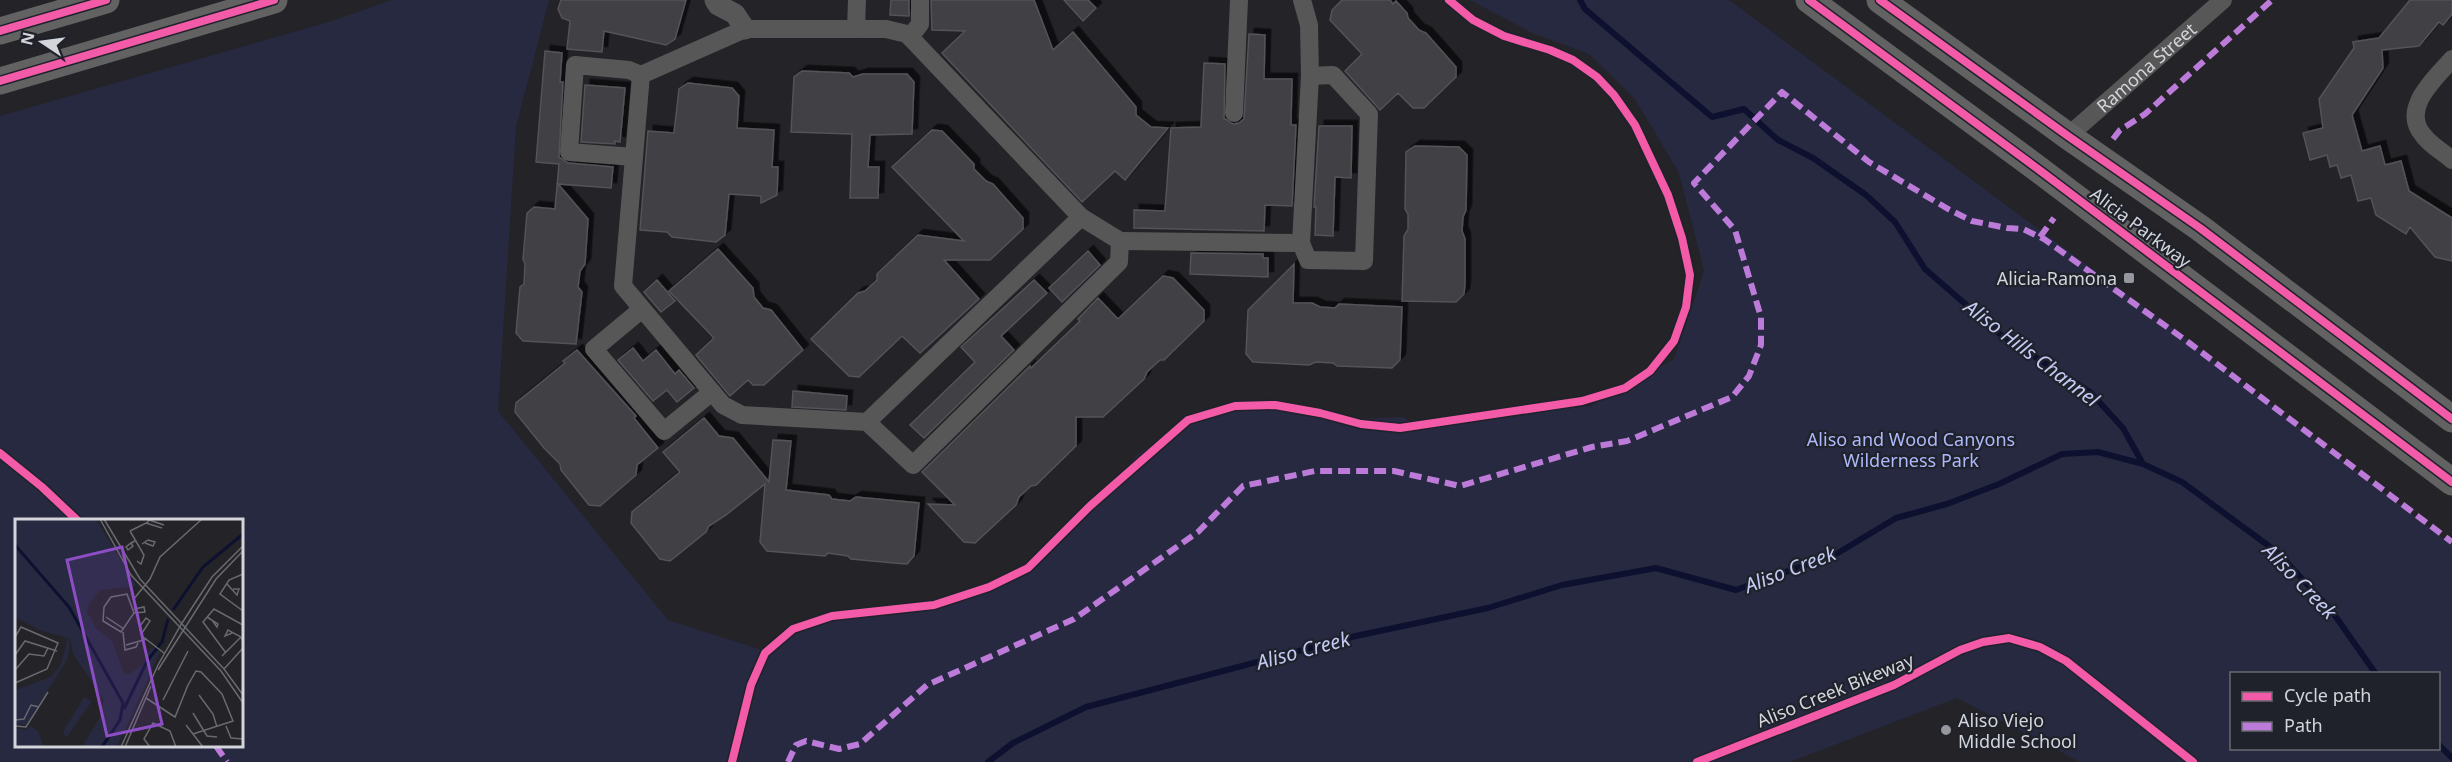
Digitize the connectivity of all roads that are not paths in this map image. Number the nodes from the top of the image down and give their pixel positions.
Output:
1 (106, 0) edge
2 (274, 0) edge
3 (715, 0) edge
4 (857, 0) edge
5 (920, 0) edge
6 (1239, 0) edge
7 (1302, 0) edge
8 (1809, 0) edge
9 (1880, 0) edge
10 (2223, 0) edge
11 (740, 14) edge
12 (856, 29) junction
13 (0, 31) edge
14 (910, 37) junction
15 (2452, 59) edge
16 (641, 75) junction
17 (1310, 76) junction
18 (0, 81) edge
19 (1234, 113) dead end
20 (2068, 136) junction
21 (634, 157) junction
22 (2452, 160) edge
23 (2042, 172) junction
24 (1081, 217) junction
25 (1120, 241) junction
26 (1301, 243) junction
27 (642, 309) junction
28 (712, 392) junction
29 (2452, 419) edge
30 (867, 422) junction
31 (2396, 438) junction
32 (2452, 460) edge
33 (2452, 482) edge

1 - 13 main road
2 - 18 main road
3 - 11 street
4 - 12 street
5 - 14 street
6 - 19 street
7 - 17 street
8 - 23 main road, Alicia Parkway
9 - 20 main road, Alicia Parkway
10 - 20 street, Ramona Street
11 - 12 street
11 - 16 street
12 - 14 street
14 - 24 street
15 - 22 street
16 - 21 street
16 - 21 street
17 - 26 street
17 - 26 street
20 - 23 main road
20 - 29 main road, Alicia Parkway
21 - 27 street
23 - 31 main road, Alicia Parkway
24 - 25 street
24 - 30 street
25 - 26 street
25 - 30 street
27 - 28 street
27 - 28 street
28 - 30 street
31 - 32 main road
31 - 33 main road, Alicia Parkway

